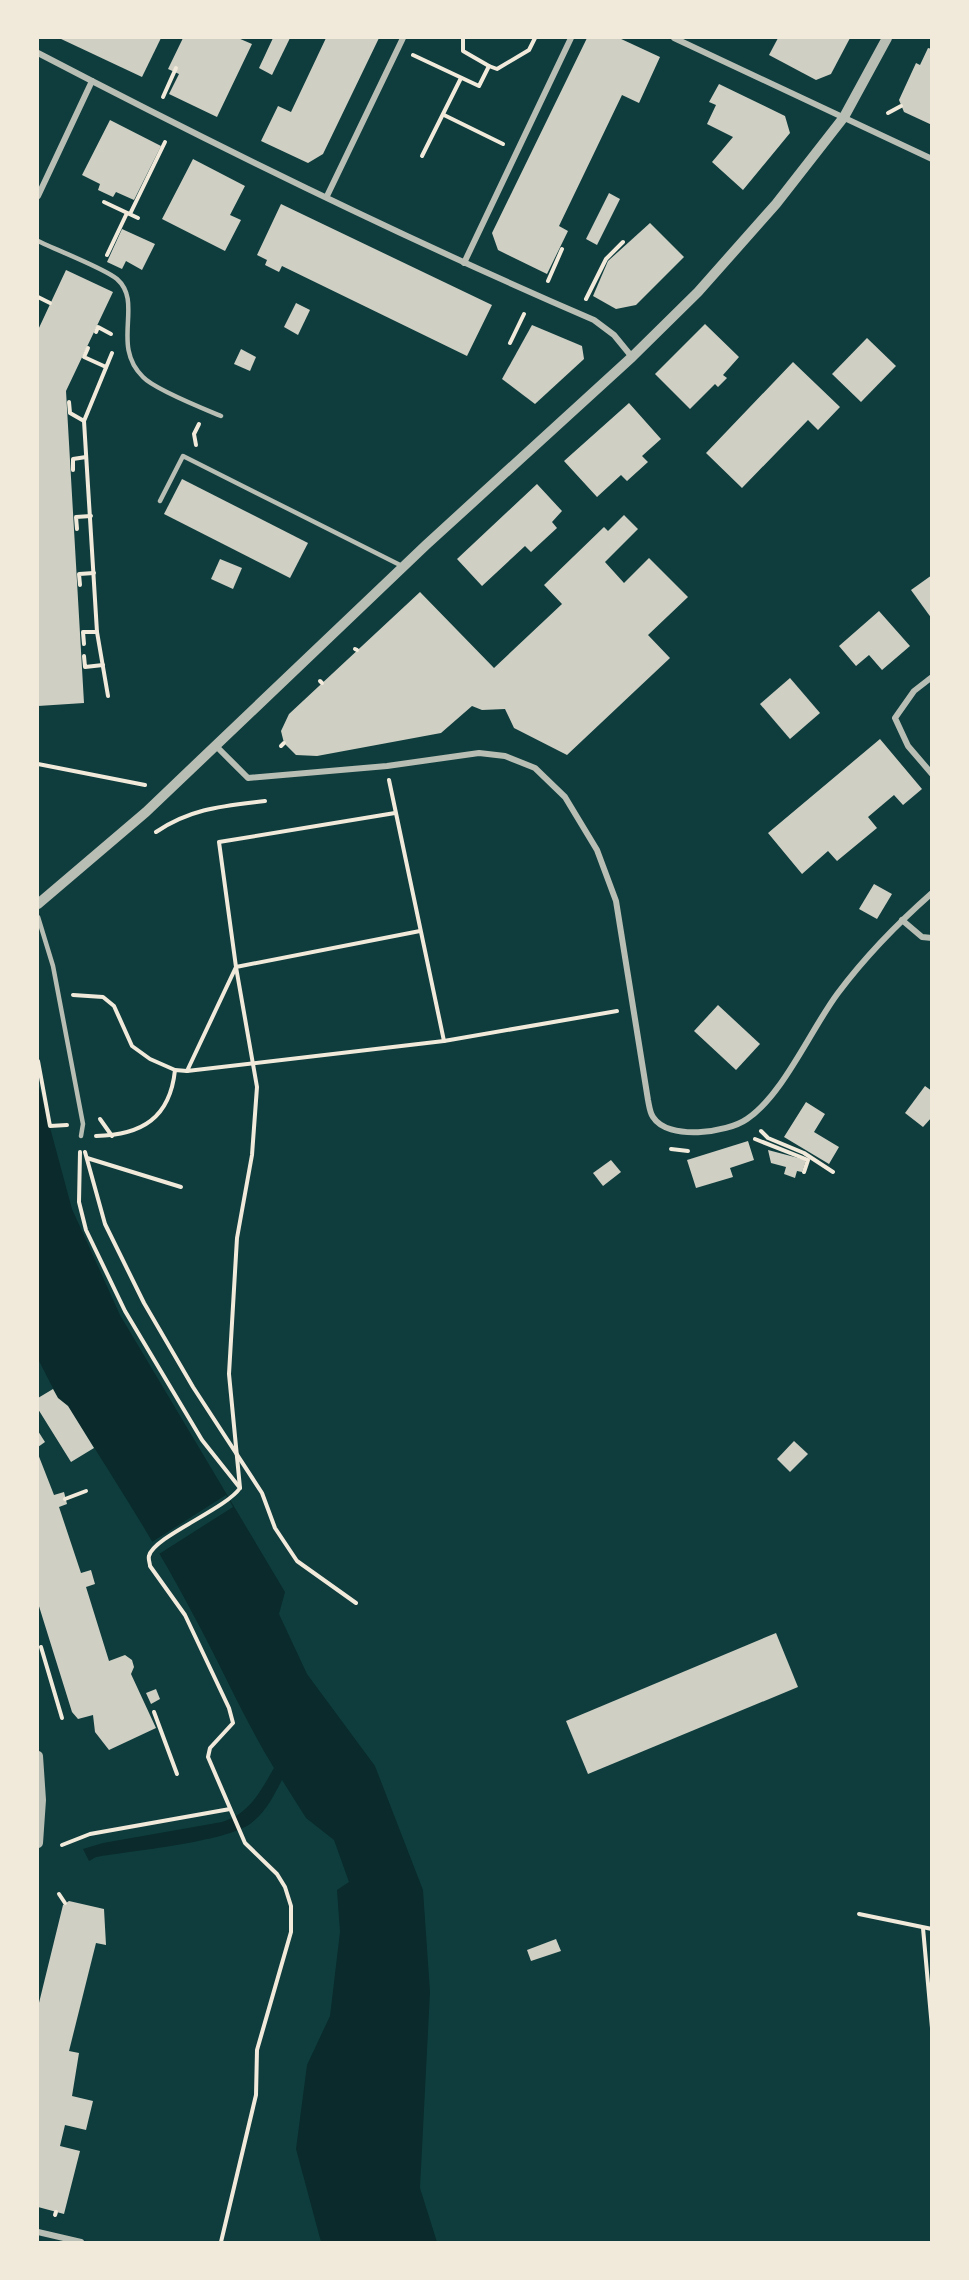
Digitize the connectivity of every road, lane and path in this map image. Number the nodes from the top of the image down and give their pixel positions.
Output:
1 (404, 38) edge
2 (463, 38) edge
3 (535, 38) edge
4 (572, 38) edge
5 (674, 38) edge
6 (887, 38) edge
7 (399, 48) junction
8 (38, 53) edge
9 (489, 66) junction
10 (176, 68) dead end
11 (461, 78) junction
12 (92, 81) junction
13 (164, 97) dead end
14 (901, 106) dead end
15 (888, 113) dead end
16 (444, 115) junction
17 (844, 117) junction
18 (165, 142) dead end
19 (517, 150) junction
20 (422, 156) dead end
21 (932, 159) edge
22 (38, 196) edge
23 (327, 196) junction
24 (104, 202) dead end
25 (129, 213) junction
26 (138, 218) dead end
27 (38, 242) edge
28 (623, 242) dead end
29 (562, 249) dead end
30 (105, 260) dead end
31 (464, 263) junction
32 (548, 281) dead end
33 (38, 297) edge
34 (586, 299) dead end
35 (50, 303) dead end
36 (524, 314) dead end
37 (127, 326) junction
38 (96, 332) dead end
39 (118, 338) junction
40 (510, 343) dead end
41 (88, 348) dead end
42 (632, 357) junction
43 (106, 367) junction
44 (69, 402) dead end
45 (206, 410) junction
46 (221, 416) dead end
47 (84, 421) junction
48 (86, 457) junction
49 (192, 461) junction
50 (73, 470) dead end
51 (160, 501) dead end
52 (91, 516) junction
53 (77, 529) dead end
54 (404, 567) junction
55 (94, 573) junction
56 (80, 585) dead end
57 (97, 632) junction
58 (84, 644) dead end
59 (84, 656) dead end
60 (103, 665) junction
61 (932, 677) edge
62 (108, 696) dead end
63 (217, 747) junction
64 (38, 764) edge
65 (387, 766) junction
66 (932, 774) edge
67 (145, 785) dead end
68 (266, 801) dead end
69 (395, 813) junction
70 (156, 832) dead end
71 (932, 893) edge
72 (38, 904) edge
73 (38, 917) edge
74 (902, 920) junction
75 (420, 931) junction
76 (932, 938) edge
77 (236, 967) junction
78 (57, 994) junction
79 (622, 1010) dead end
80 (444, 1041) junction
81 (38, 1061) edge
82 (254, 1065) junction
83 (175, 1070) junction
84 (187, 1071) junction
85 (83, 1124) junction
86 (761, 1131) dead end
87 (81, 1136) junction
88 (755, 1139) dead end
89 (86, 1157) junction
90 (804, 1172) dead end
91 (833, 1172) dead end
92 (181, 1187) dead end
93 (238, 1452) junction
94 (240, 1488) junction
95 (86, 1491) dead end
96 (65, 1499) dead end
97 (356, 1603) dead end
98 (41, 1647) dead end
99 (154, 1713) dead end
100 (62, 1718) dead end
101 (38, 1756) edge
102 (177, 1774) dead end
103 (230, 1809) junction
104 (38, 1843) edge
105 (62, 1845) dead end
106 (59, 1893) dead end
107 (65, 1903) dead end
108 (859, 1914) dead end
109 (922, 1928) junction
110 (932, 1929) edge
111 (932, 2028) edge
112 (38, 2232) edge
113 (81, 2242) edge
114 (221, 2242) edge

1 - 7 street
2 - 9 path
3 - 9 path
4 - 19 street
5 - 17 street
6 - 17 street
7 - 11 path
7 - 23 street
8 - 12 street
9 - 11 path
10 - 13 path
11 - 16 path
12 - 22 street
12 - 23 street
14 - 15 path
16 - 19 path
16 - 20 path
17 - 21 street
17 - 42 street
18 - 25 path
19 - 31 street
23 - 31 street
24 - 25 path
25 - 26 path
25 - 30 path
27 - 37 lane
28 - 34 path
29 - 32 path
31 - 42 street
33 - 35 path
36 - 40 path
37 - 39 path
37 - 45 lane
38 - 39 path
39 - 43 path
41 - 43 path
42 - 54 street
43 - 47 path
44 - 47 path
45 - 46 lane
45 - 49 path
47 - 48 path
48 - 50 path
48 - 52 path
49 - 51 lane
49 - 54 lane
52 - 53 path
52 - 55 path
54 - 63 street
55 - 56 path
55 - 57 path
57 - 58 path
57 - 60 path
59 - 60 path
60 - 62 path
61 - 66 street
63 - 65 street
63 - 72 street
64 - 67 path
65 - 69 path
65 - 74 street
68 - 70 path
69 - 75 path
69 - 77 path
71 - 74 street
73 - 78 lane
74 - 76 street
75 - 77 path
75 - 80 path
77 - 82 path
77 - 84 path
78 - 83 path
78 - 85 lane
79 - 80 path
80 - 82 path
81 - 85 path
82 - 84 path
82 - 93 path
83 - 84 path
83 - 87 path
85 - 87 lane
86 - 91 path
87 - 89 path
87 - 94 path
88 - 90 path
89 - 92 path
89 - 93 path
93 - 94 path
93 - 97 path
94 - 103 path
95 - 96 path
98 - 100 path
99 - 102 path
101 - 104 street
103 - 105 path
103 - 114 path
106 - 107 path
108 - 109 path
109 - 110 path
109 - 111 path
112 - 113 street

